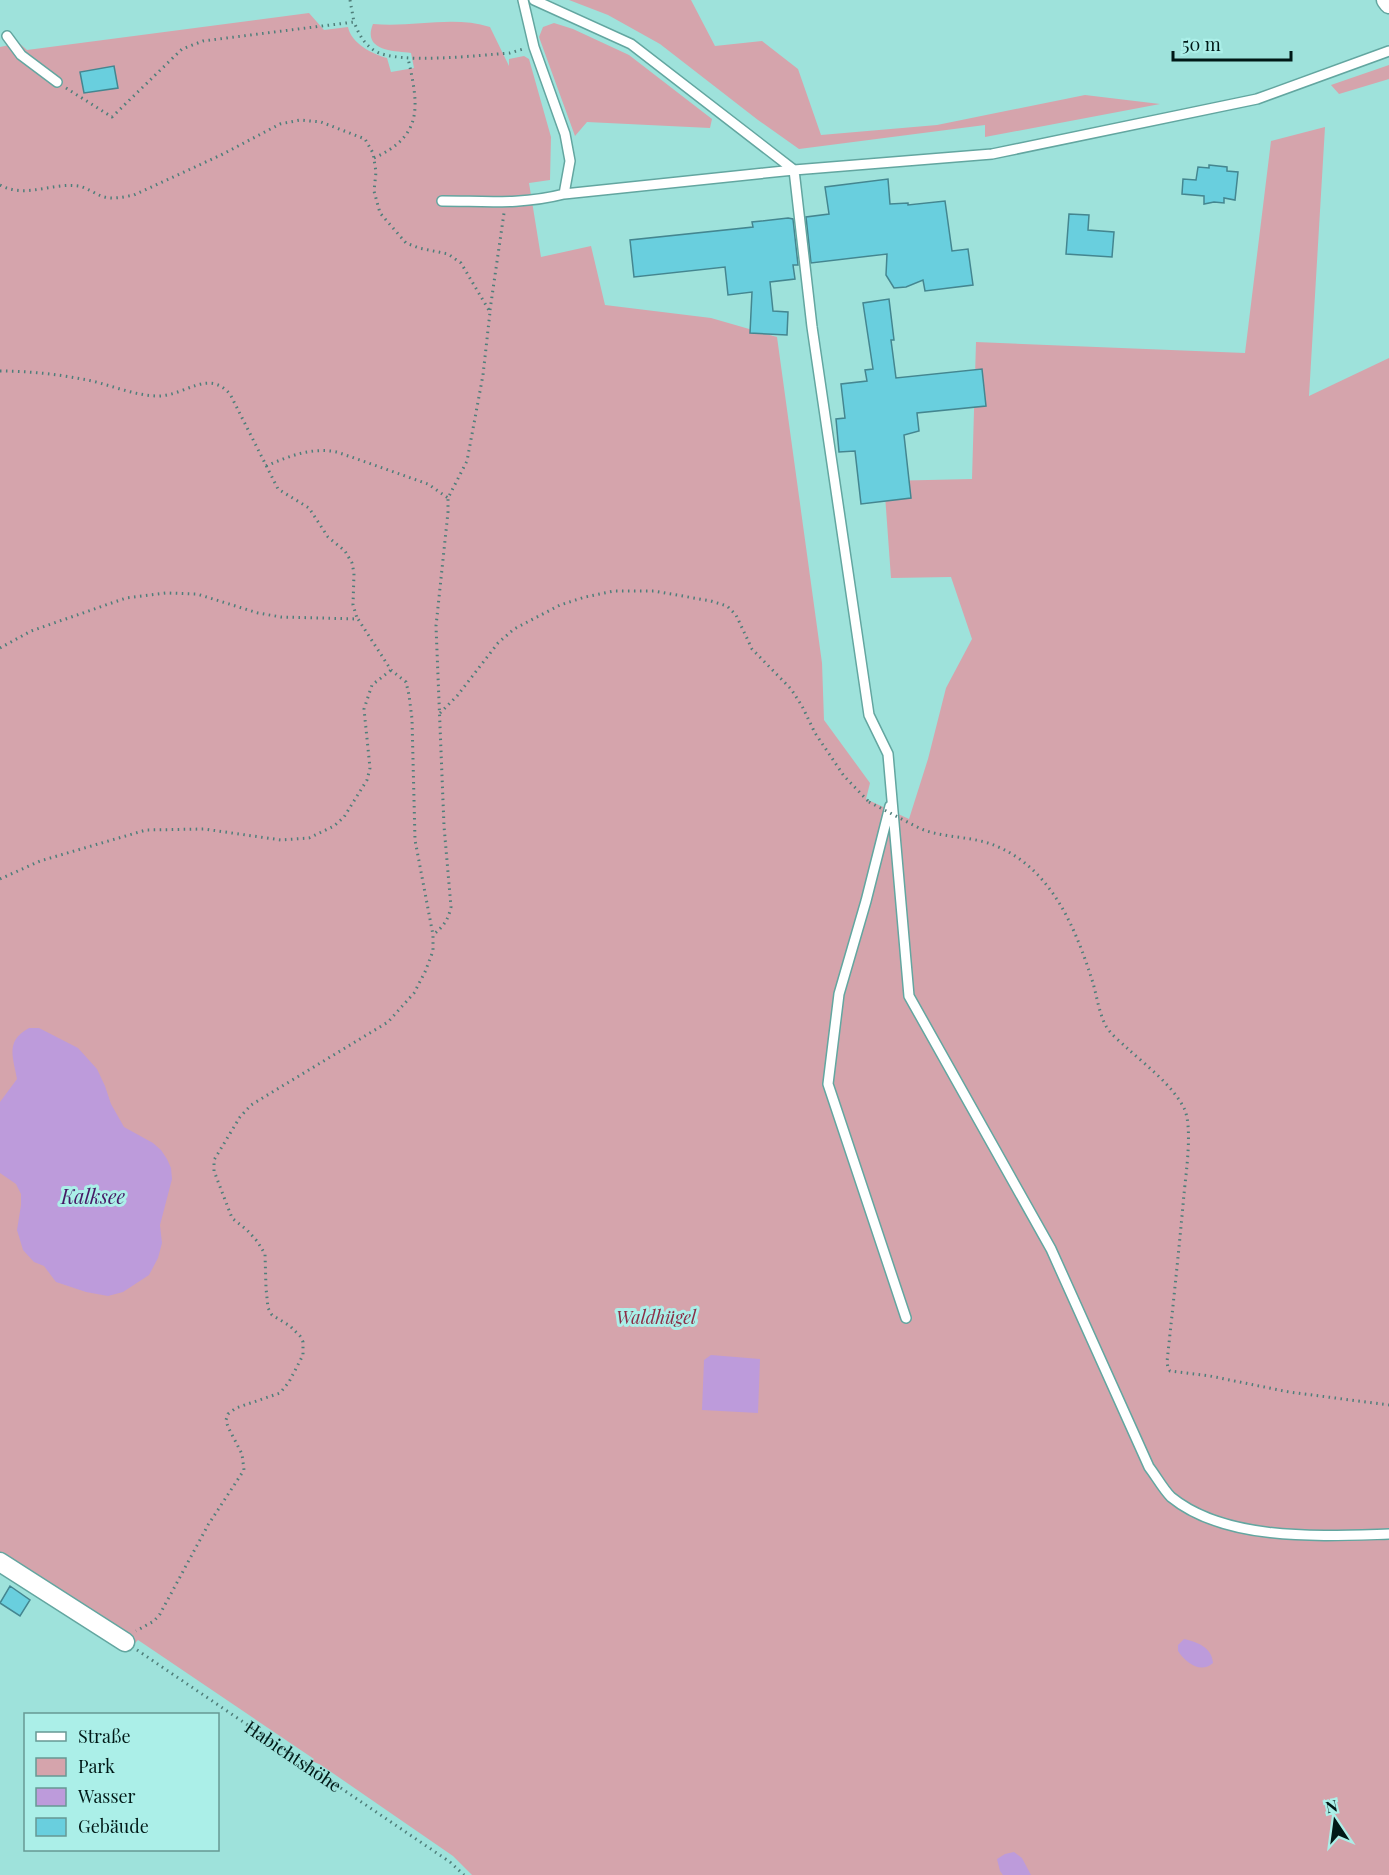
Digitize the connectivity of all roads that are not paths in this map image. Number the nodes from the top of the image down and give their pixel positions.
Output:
1 (523, 0) edge
2 (534, 0) edge
3 (1386, 0) edge
4 (1389, 4) edge
5 (7, 36) dead end
6 (1389, 51) edge
7 (57, 82) road end
8 (794, 170) junction
9 (564, 194) junction
10 (442, 201) dead end
11 (892, 798) junction
12 (906, 1318) dead end
13 (1389, 1534) edge
14 (0, 1562) edge
15 (125, 1642) road end

1 - 9 lane
2 - 8 lane
3 - 4 street
5 - 7 lane
6 - 8 lane
8 - 9 lane
8 - 11 lane
9 - 10 lane
11 - 12 lane
11 - 13 lane
14 - 15 street

